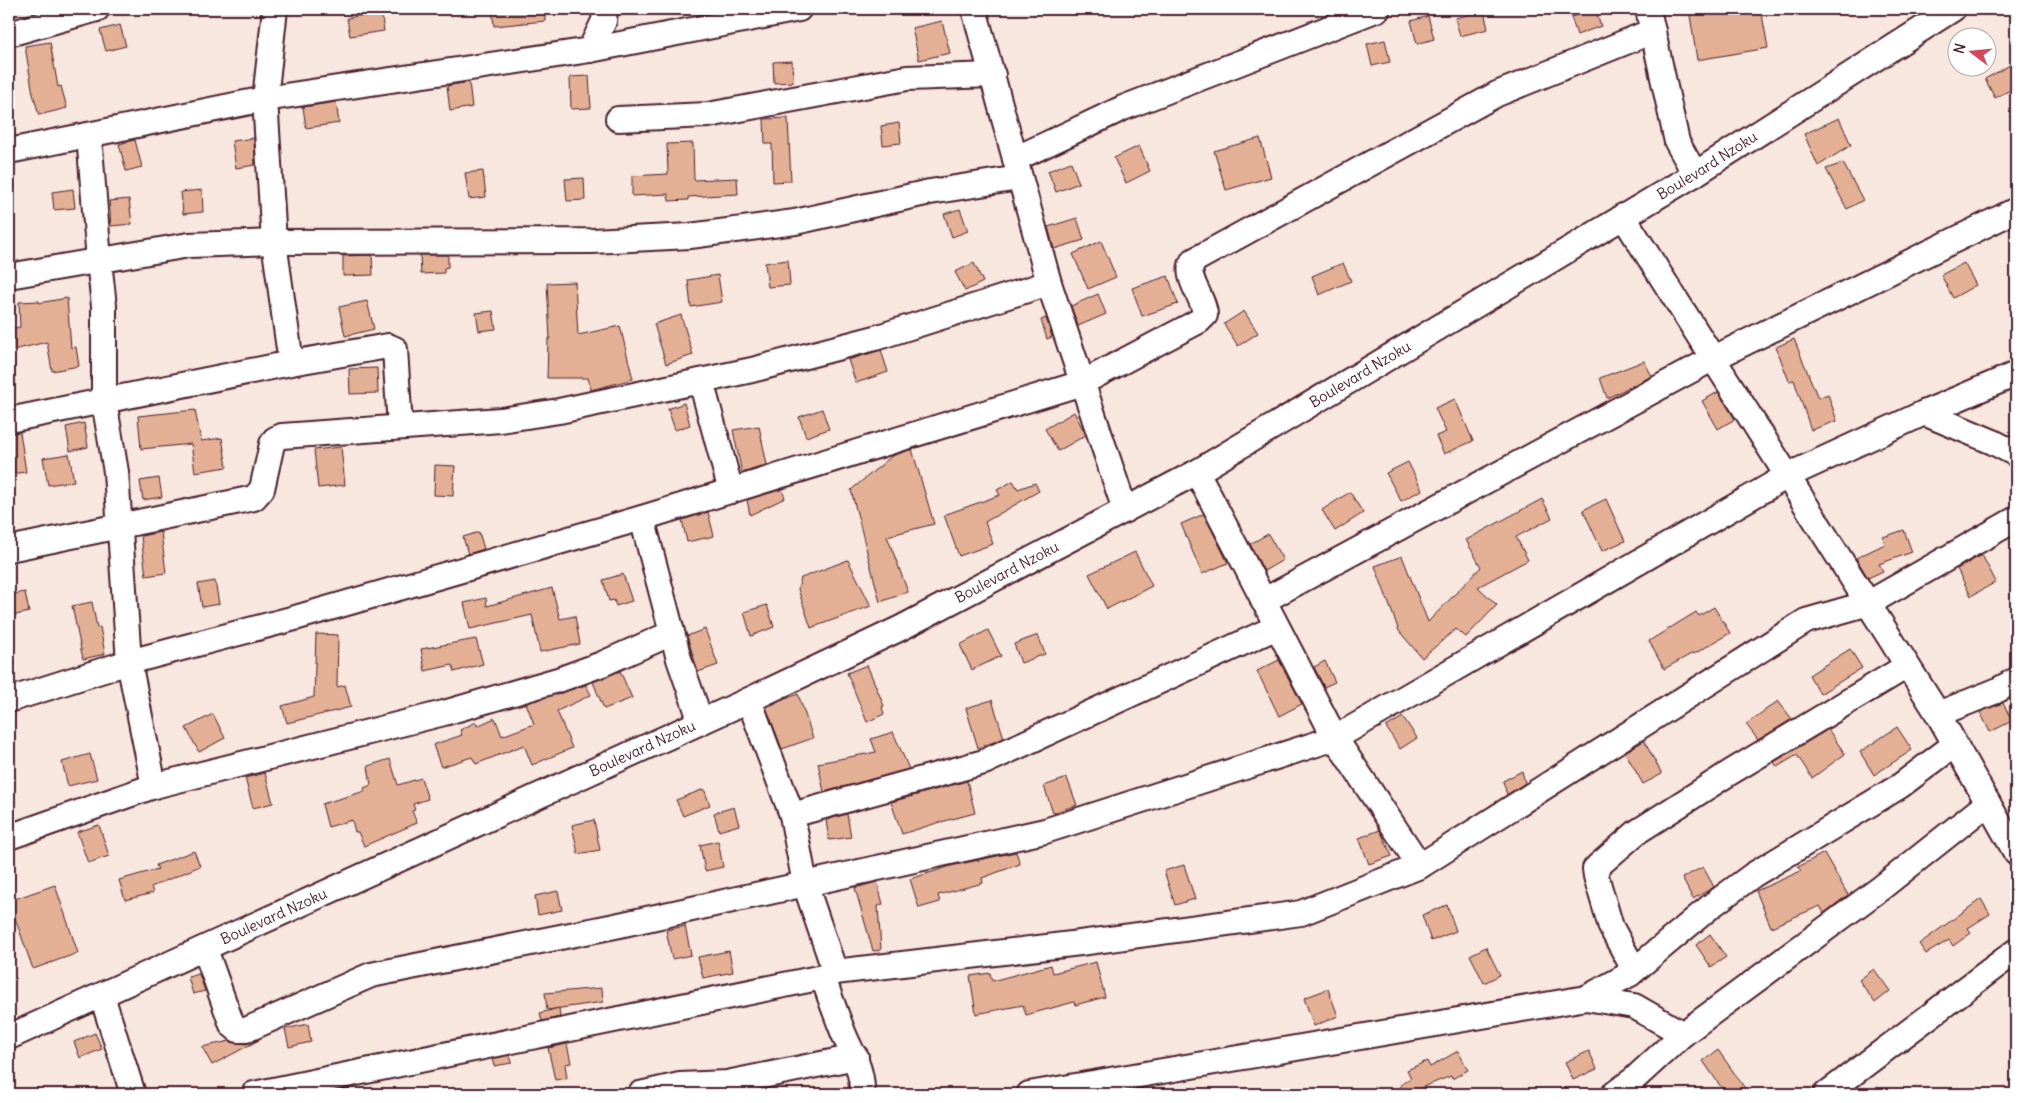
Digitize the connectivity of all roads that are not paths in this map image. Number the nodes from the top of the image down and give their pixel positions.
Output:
1 (97, 9) edge
2 (275, 9) edge
3 (605, 9) edge
4 (799, 9) edge
5 (974, 9) edge
6 (1378, 9) edge
7 (1953, 9) edge
8 (1650, 20) edge
9 (9, 34) edge
10 (590, 50) junction
11 (993, 74) junction
12 (265, 99) junction
13 (618, 119) dead end
14 (89, 135) junction
15 (9, 151) edge
16 (1017, 169) junction
17 (1695, 174) junction
18 (2016, 210) edge
19 (1623, 216) junction
20 (274, 242) junction
21 (99, 261) junction
22 (9, 276) edge
23 (1049, 283) junction
24 (1714, 358) junction
25 (291, 363) junction
26 (2016, 374) edge
27 (701, 381) junction
28 (1082, 383) junction
29 (104, 401) junction
30 (1924, 413) junction
31 (9, 420) edge
32 (400, 427) junction
33 (2016, 454) edge
34 (1197, 472) junction
35 (1789, 475) junction
36 (731, 492) junction
37 (1125, 510) junction
38 (642, 518) junction
39 (2016, 519) edge
40 (119, 526) junction
41 (9, 549) edge
42 (1263, 600) junction
43 (1869, 603) junction
44 (1277, 627) junction
45 (672, 633) junction
46 (129, 662) junction
47 (1907, 666) junction
48 (2016, 680) edge
49 (9, 700) edge
50 (749, 700) junction
51 (1938, 714) junction
52 (701, 722) junction
53 (1335, 738) junction
54 (1954, 745) junction
55 (154, 786) junction
56 (1988, 803) junction
57 (792, 815) junction
58 (2009, 830) edge
59 (9, 837) edge
60 (2016, 853) edge
61 (1420, 866) junction
62 (804, 884) junction
63 (205, 949) junction
64 (2016, 951) edge
65 (1630, 974) junction
66 (829, 975) junction
67 (102, 996) junction
68 (1586, 998) junction
69 (1683, 1034) junction
70 (9, 1038) edge
71 (856, 1056) junction
72 (133, 1094) edge
73 (254, 1094) edge
74 (640, 1094) edge
75 (862, 1094) edge
76 (1032, 1094) edge
77 (1614, 1094) edge
78 (1826, 1094) edge

1 - 9 street
2 - 12 street
3 - 10 street
4 - 10 street
5 - 11 street
6 - 16 street
7 - 17 street, Boulevard Nzoku
8 - 17 street
8 - 28 street
10 - 12 street
11 - 13 street
11 - 16 street
12 - 14 street
12 - 20 street
14 - 15 street
14 - 21 street
16 - 20 street
16 - 23 street
17 - 19 street, Boulevard Nzoku
18 - 24 street
19 - 24 street
19 - 34 street, Boulevard Nzoku
20 - 21 street
20 - 25 street
21 - 22 street
21 - 29 street
23 - 27 street
23 - 28 street
24 - 35 street
24 - 42 street
25 - 29 street
25 - 32 street
26 - 30 street
27 - 32 street
27 - 36 street
28 - 36 street
28 - 37 street
29 - 31 street
29 - 40 street
30 - 33 street
30 - 35 street
32 - 40 street
34 - 37 street, Boulevard Nzoku
34 - 42 street
35 - 43 street
35 - 53 street
36 - 38 street
37 - 50 street, Boulevard Nzoku
38 - 45 street
38 - 46 street
39 - 43 street
40 - 41 street
40 - 46 street
42 - 44 street
43 - 47 street
43 - 61 street
44 - 53 street
44 - 57 street
45 - 52 street
45 - 55 street
46 - 49 street
46 - 55 street
47 - 51 street
47 - 65 street
48 - 51 street
50 - 52 street, Boulevard Nzoku
50 - 57 street
51 - 54 street
52 - 63 street, Boulevard Nzoku
53 - 61 street
53 - 62 street
54 - 56 street
54 - 65 street
55 - 59 street
56 - 58 street
56 - 69 street
57 - 62 street
58 - 60 street
61 - 66 street
62 - 63 street
62 - 66 street
63 - 67 street, Boulevard Nzoku
64 - 78 street
65 - 68 street
66 - 71 street
66 - 73 street
67 - 70 street, Boulevard Nzoku
67 - 72 street
68 - 69 street
68 - 76 street
69 - 77 street
71 - 74 street
71 - 75 street

